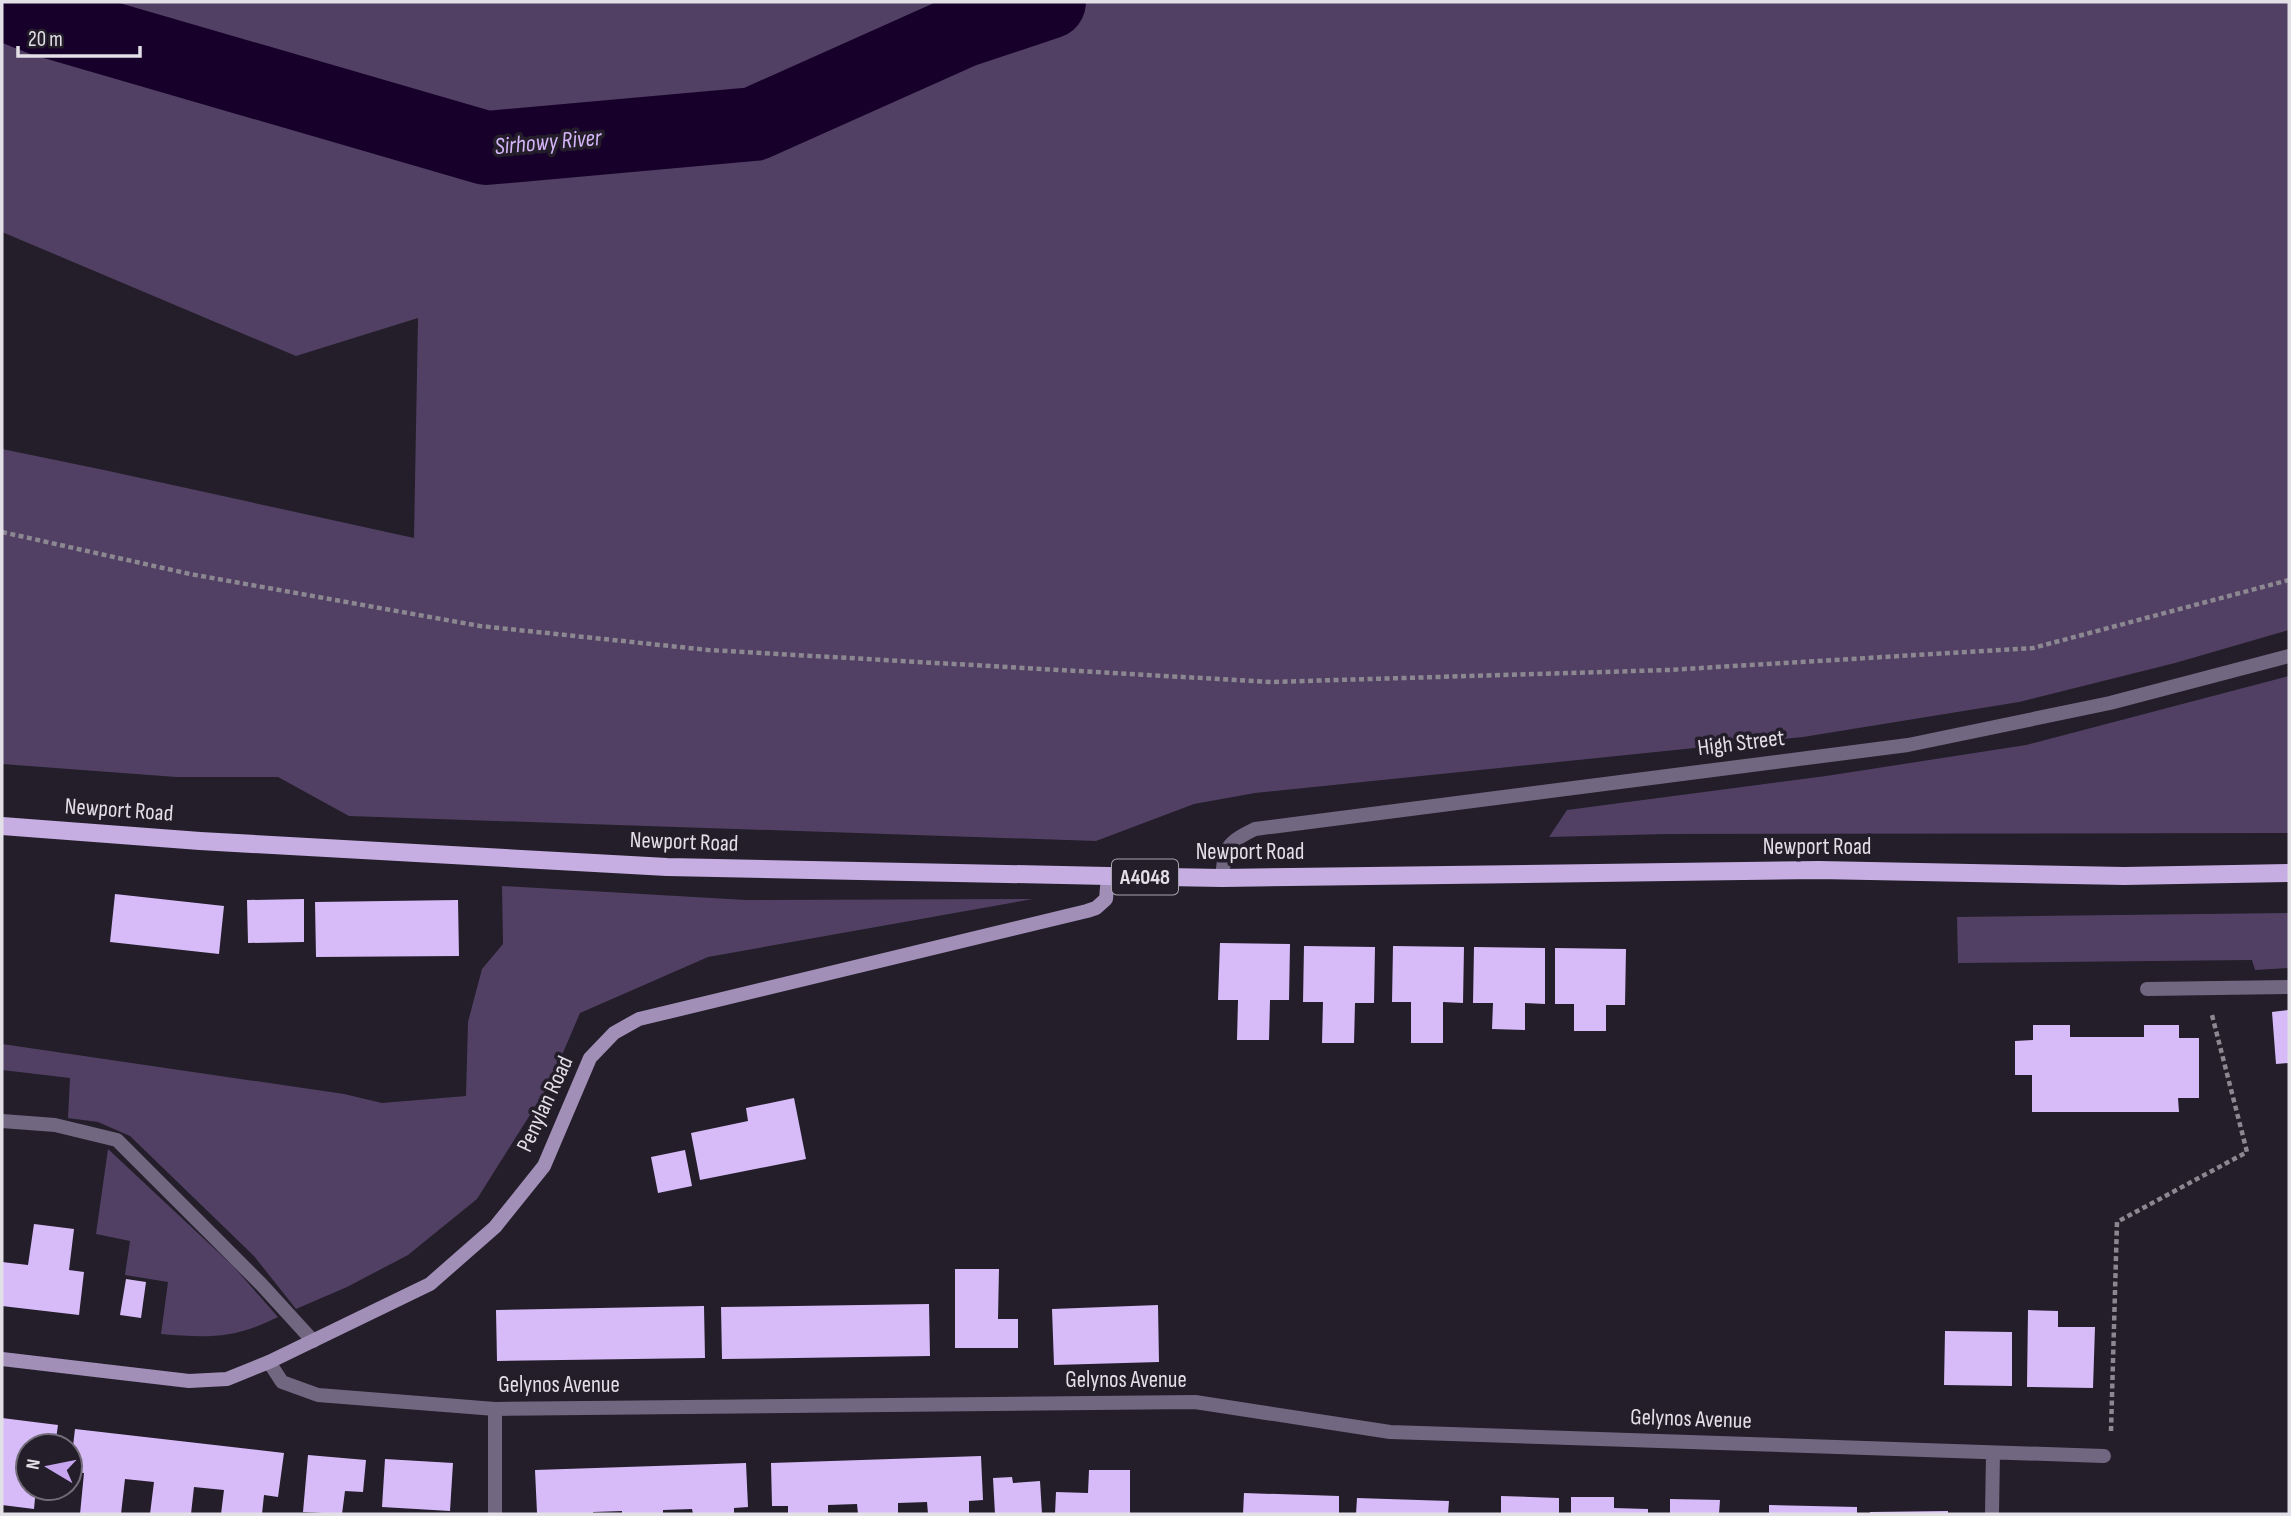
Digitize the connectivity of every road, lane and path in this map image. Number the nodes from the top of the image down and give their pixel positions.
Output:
1 (2, 532) edge
2 (2289, 580) edge
3 (2289, 656) edge
4 (2, 826) edge
5 (2289, 873) edge
6 (1108, 876) junction
7 (1222, 878) junction
8 (2289, 987) edge
9 (2147, 989) dead end
10 (2214, 1024) dead end
11 (2, 1121) edge
12 (313, 1341) junction
13 (2, 1359) edge
14 (269, 1362) junction
15 (495, 1409) junction
16 (2111, 1432) dead end
17 (1993, 1453) junction
18 (2104, 1455) dead end
19 (495, 1514) edge
20 (1992, 1514) edge

1 - 2 path
3 - 7 street, High Street
4 - 6 main road, Newport Road / A4048
5 - 7 main road, Newport Road / A4048
6 - 7 main road, Newport Road / A4048
6 - 12 main road, Penylan Road
8 - 9 street
10 - 16 path
11 - 12 street
12 - 14 main road, Penylan Road
13 - 14 main road, Penylan Road
14 - 15 street, Gelynos Avenue
15 - 17 street, Gelynos Avenue
15 - 19 street
17 - 18 street, Gelynos Avenue
17 - 20 street

